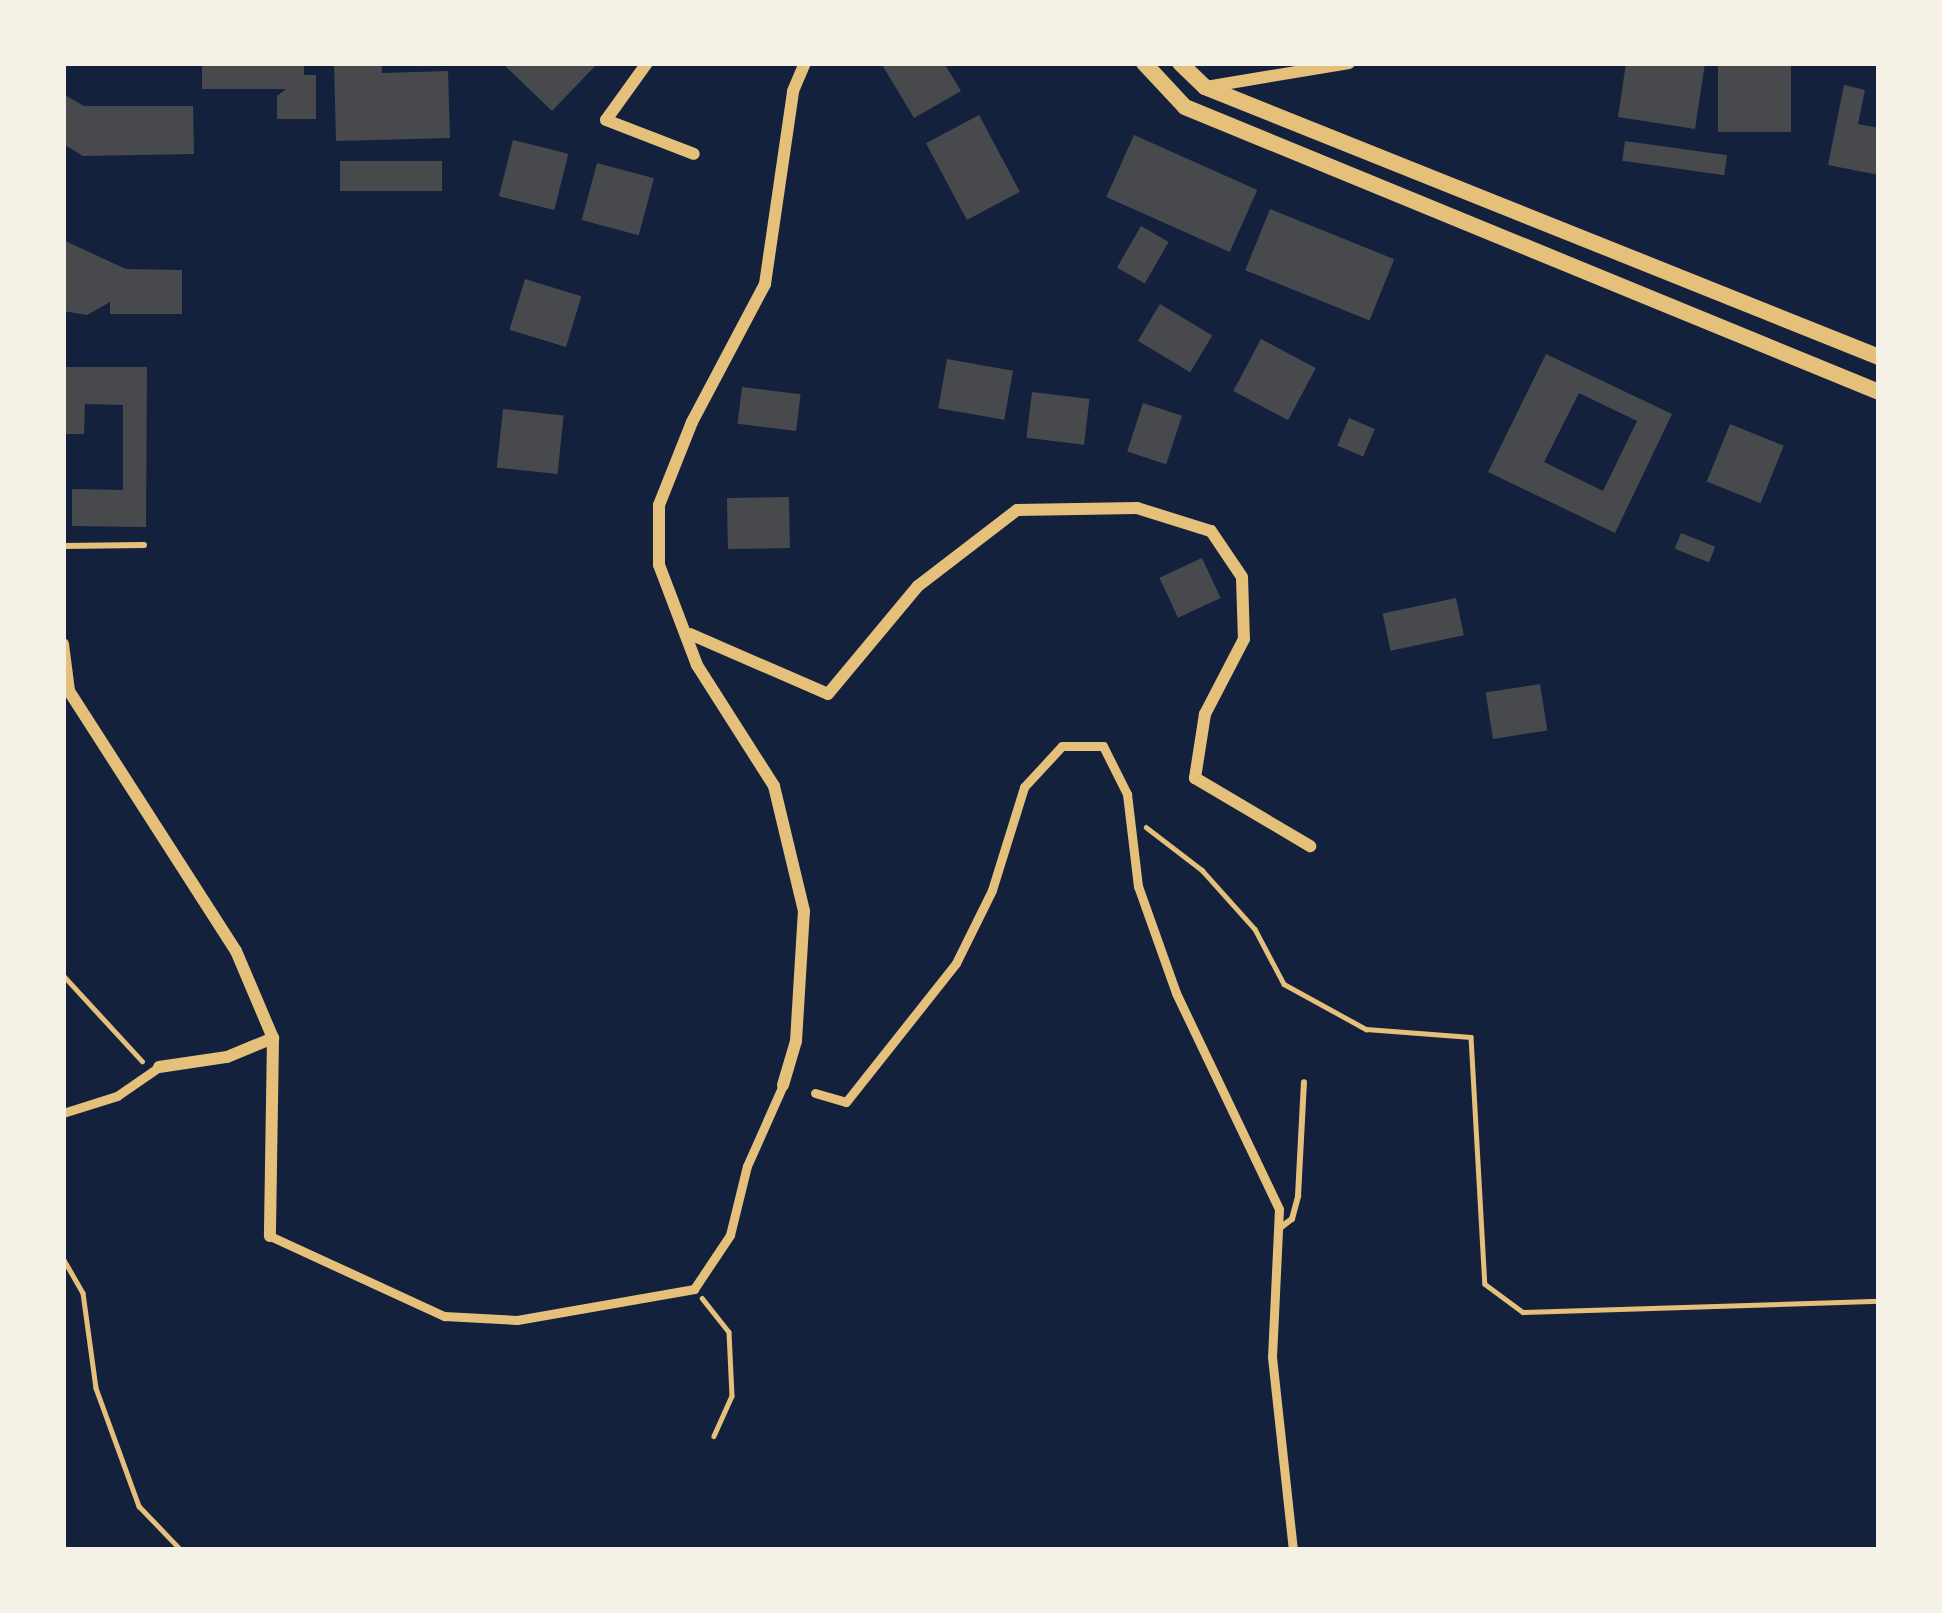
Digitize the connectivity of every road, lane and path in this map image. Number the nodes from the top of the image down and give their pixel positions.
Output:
1 (647, 63) edge
2 (805, 63) edge
3 (1144, 63) edge
4 (1180, 63) edge
5 (1349, 63) edge
6 (1205, 87) junction
7 (694, 154) dead end
8 (1879, 357) edge
9 (1879, 392) edge
10 (144, 544) dead end
11 (63, 546) edge
12 (691, 634) junction
13 (63, 644) edge
14 (1130, 814) junction
15 (1310, 846) dead end
16 (63, 975) edge
17 (273, 1038) junction
18 (159, 1067) junction
19 (1304, 1082) dead end
20 (783, 1085) joint
21 (814, 1093) dead end
22 (63, 1113) edge
23 (1278, 1229) junction
24 (270, 1236) joint
25 (63, 1258) edge
26 (694, 1289) junction
27 (1879, 1300) edge
28 (714, 1436) dead end
29 (181, 1550) edge
30 (1293, 1550) edge

1 - 7 street
2 - 12 street
3 - 9 main road
4 - 6 main road
5 - 6 street
6 - 8 main road
10 - 11 lane
12 - 15 street
12 - 20 street
13 - 17 street
14 - 21 street
14 - 23 street
14 - 27 path
16 - 18 path
17 - 18 street
17 - 24 street
18 - 22 street
19 - 23 lane
20 - 26 street
23 - 30 street
24 - 26 street
25 - 29 path
26 - 28 path

